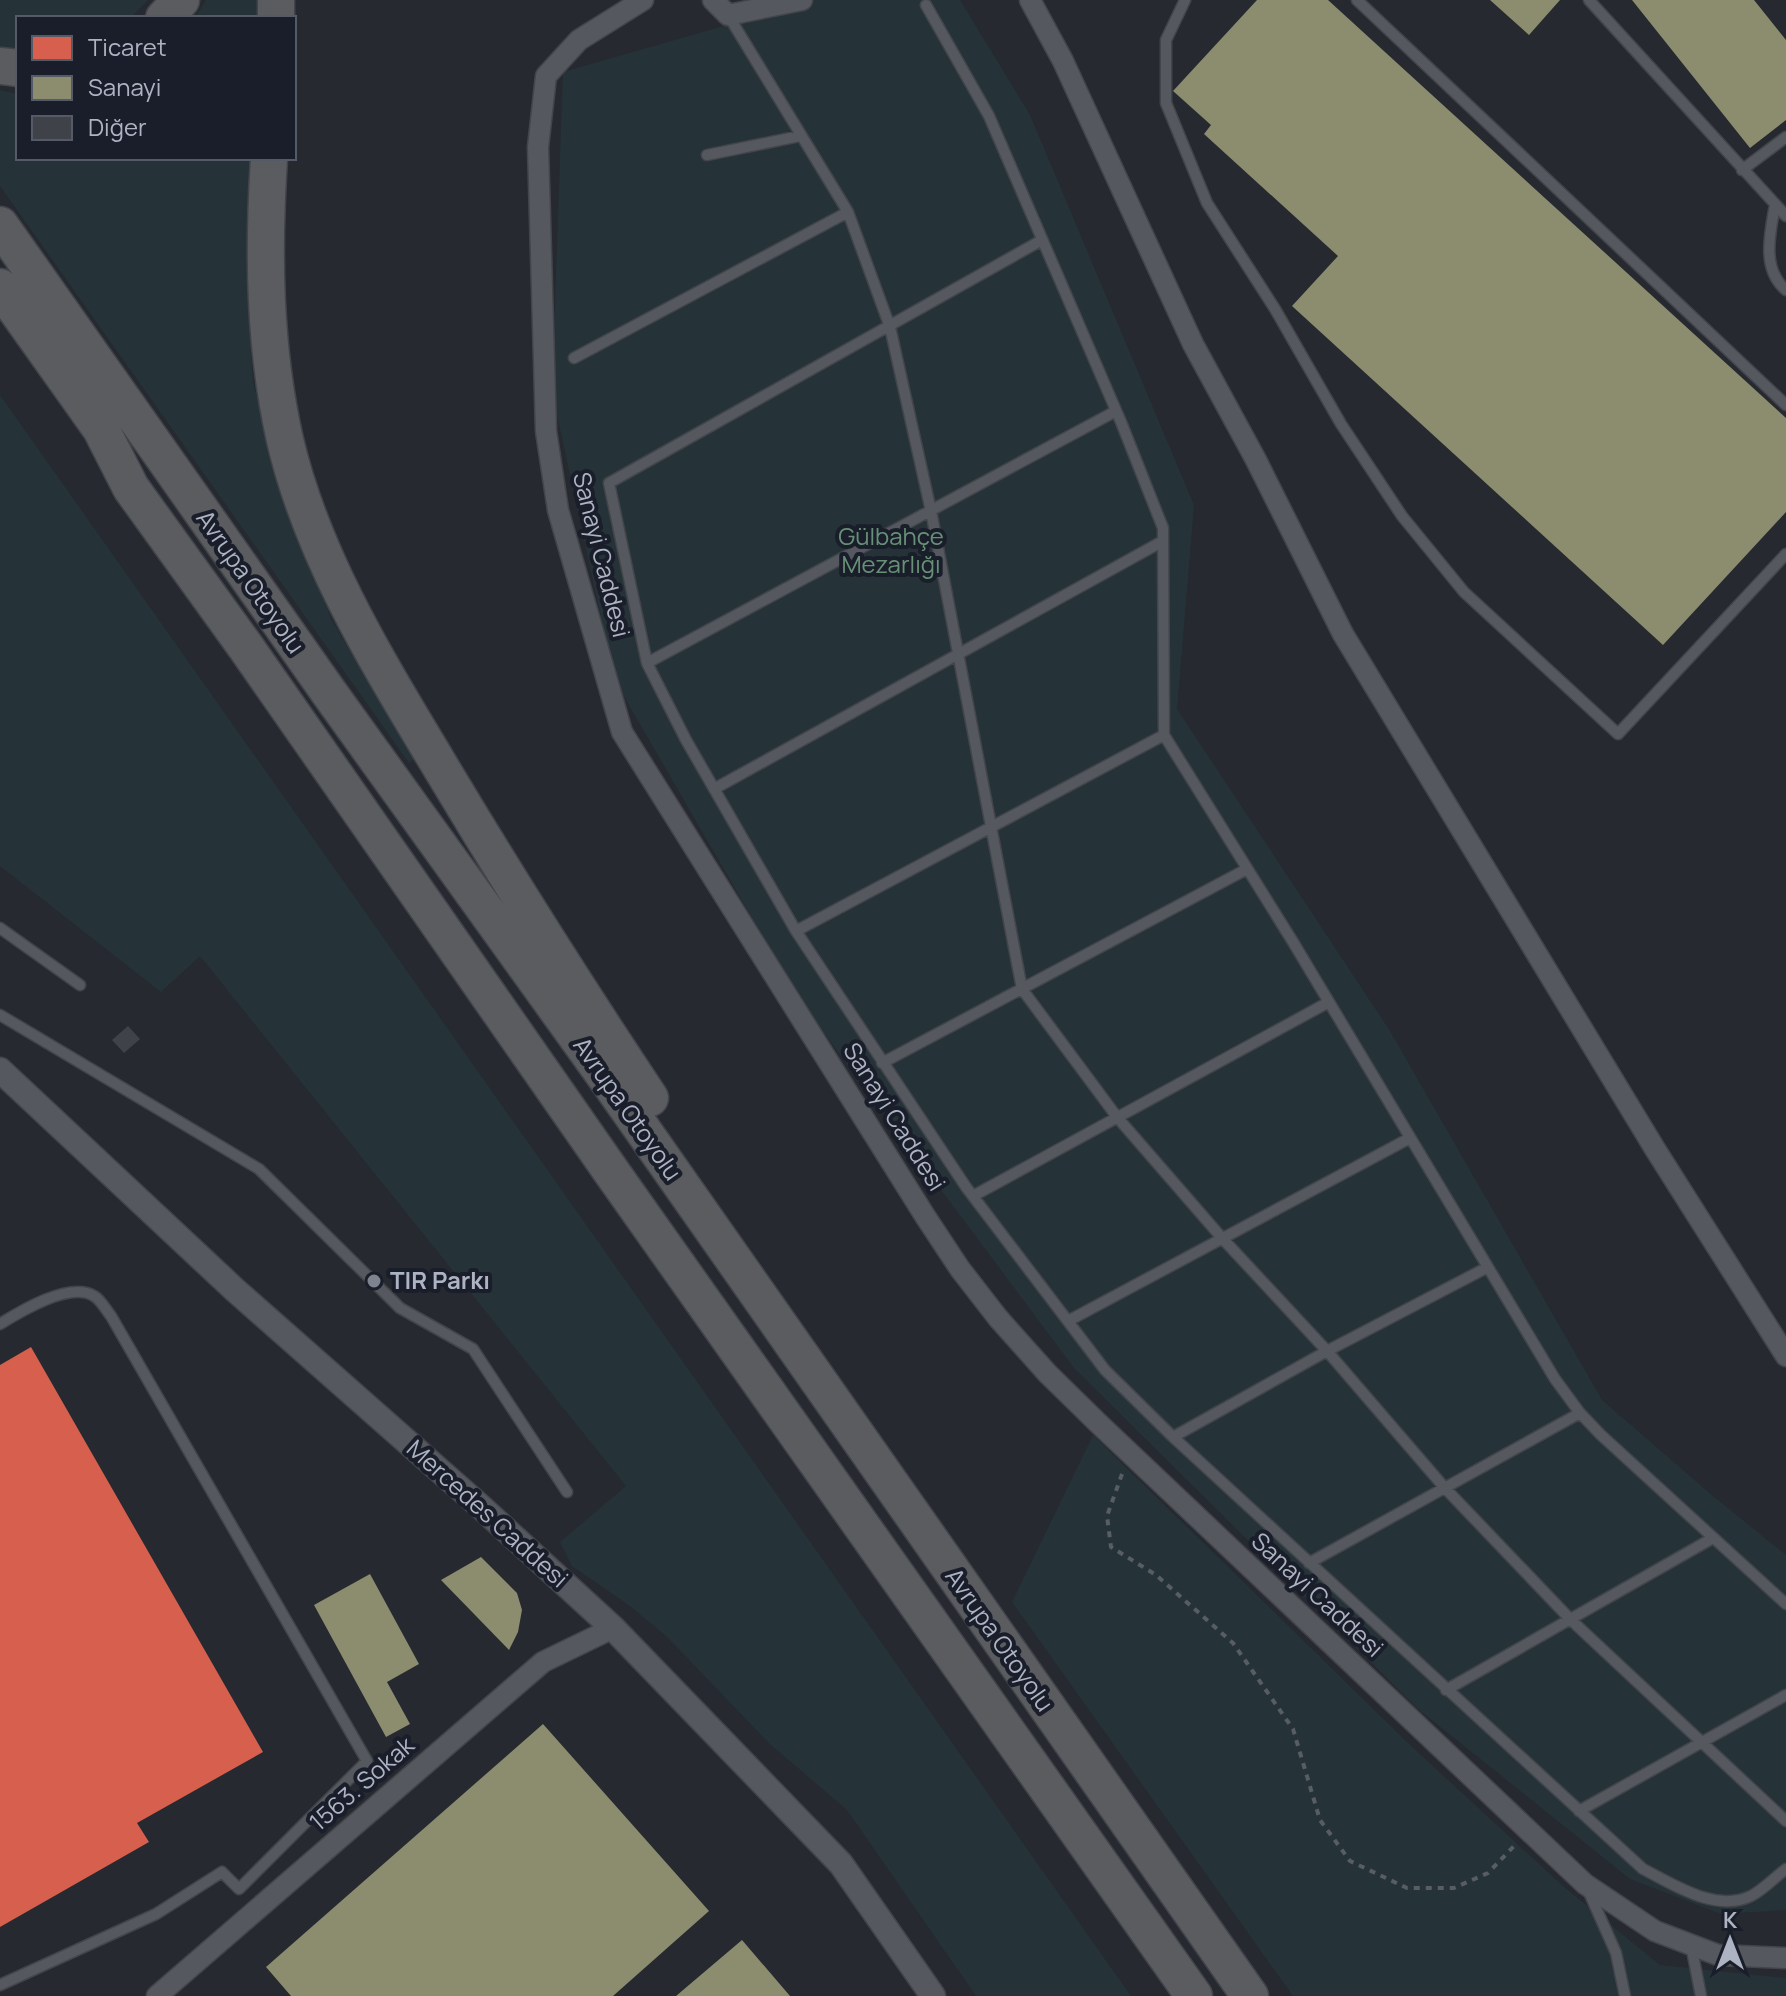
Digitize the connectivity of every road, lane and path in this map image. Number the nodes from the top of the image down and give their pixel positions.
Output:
1 (181, 0) edge
2 (643, 0) edge
3 (802, 0) edge
4 (1030, 0) edge
5 (1185, 0) edge
6 (1357, 0) edge
7 (1589, 0) edge
8 (926, 5) dead end
9 (720, 8) edge
10 (166, 16) edge
11 (800, 136) junction
12 (1786, 137) edge
13 (707, 155) dead end
14 (269, 160) edge
15 (1742, 170) junction
16 (1775, 205) junction
17 (848, 212) junction
18 (1786, 216) edge
19 (0, 225) edge
20 (1042, 240) junction
21 (0, 287) edge
22 (1786, 290) edge
23 (0, 326) edge
24 (890, 327) junction
25 (574, 358) dead end
26 (1786, 405) edge
27 (1116, 411) junction
28 (131, 488) junction
29 (931, 511) junction
30 (1163, 541) junction
31 (1786, 554) edge
32 (957, 657) junction
33 (647, 663) junction
34 (1164, 735) junction
35 (714, 789) junction
36 (992, 826) junction
37 (1247, 869) junction
38 (0, 928) edge
39 (796, 931) junction
40 (80, 985) dead end
41 (1022, 989) junction
42 (1329, 1002) junction
43 (0, 1015) edge
44 (882, 1063) junction
45 (0, 1070) edge
46 (1117, 1117) junction
47 (1410, 1138) junction
48 (973, 1196) junction
49 (1222, 1238) junction
50 (1488, 1267) junction
51 (740, 1269) junction
52 (1068, 1321) junction
53 (0, 1324) edge
54 (1327, 1351) junction
55 (1786, 1356) edge
56 (1580, 1413) junction
57 (1173, 1437) junction
58 (1129, 1453) junction
59 (1444, 1487) junction
60 (567, 1492) dead end
61 (1713, 1538) junction
62 (1309, 1563) junction
63 (1786, 1604) edge
64 (1571, 1620) junction
65 (613, 1628) junction
66 (1446, 1690) junction
67 (1786, 1695) edge
68 (1703, 1742) junction
69 (1579, 1811) junction
70 (1786, 1821) edge
71 (1529, 1831) junction
72 (1786, 1869) edge
73 (1585, 1884) junction
74 (1691, 1945) junction
75 (1786, 1958) edge
76 (0, 1985) edge
77 (157, 1996) edge
78 (933, 1996) edge
79 (1194, 1996) edge
80 (1250, 1996) edge
81 (1625, 1996) edge
82 (1701, 1996) edge

1 - 10 highway
2 - 58 street, Sanayi Caddesi
3 - 9 street
4 - 55 street
5 - 31 lane
6 - 26 lane
7 - 15 lane
8 - 20 lane
9 - 11 lane
11 - 13 lane
11 - 17 lane
12 - 15 lane
14 - 51 highway
15 - 16 lane
16 - 18 lane
16 - 22 lane
17 - 24 lane
17 - 25 lane
19 - 51 highway, Avrupa Otoyolu
20 - 24 lane
20 - 27 lane
21 - 28 highway, Avrupa Otoyolu
23 - 28 highway
24 - 29 lane
24 - 33 lane
27 - 29 lane
27 - 30 lane
28 - 79 highway, Avrupa Otoyolu
29 - 32 lane
29 - 33 lane
30 - 32 lane
30 - 34 lane
32 - 35 lane
32 - 36 lane
33 - 35 lane
34 - 36 lane
34 - 37 lane
35 - 39 lane
36 - 39 lane
36 - 41 lane
37 - 41 lane
37 - 42 lane
38 - 40 lane
39 - 44 lane
41 - 44 lane
41 - 46 lane
42 - 46 lane
42 - 47 lane
43 - 60 lane
44 - 48 lane
45 - 65 street, Mercedes Caddesi
46 - 48 lane
46 - 49 lane
47 - 49 lane
47 - 50 lane
48 - 52 lane
49 - 52 lane
49 - 54 lane
50 - 54 lane
50 - 56 lane
51 - 80 highway, Avrupa Otoyolu
52 - 57 lane
53 - 76 lane
54 - 57 lane
54 - 59 lane
56 - 59 lane
56 - 61 lane
57 - 62 lane
58 - 71 street, Sanayi Caddesi
58 - 71 path
59 - 62 lane
59 - 64 lane
61 - 63 lane
61 - 64 lane
62 - 66 lane
64 - 66 lane
64 - 68 lane
65 - 77 street, 1563. Sokak
65 - 78 street, Mercedes Caddesi
66 - 69 lane
67 - 68 lane
68 - 69 lane
68 - 70 lane
69 - 72 lane
71 - 73 street, Sanayi Caddesi
73 - 74 street, Sanayi Caddesi
73 - 81 lane
74 - 75 street, Sanayi Caddesi
74 - 82 lane

